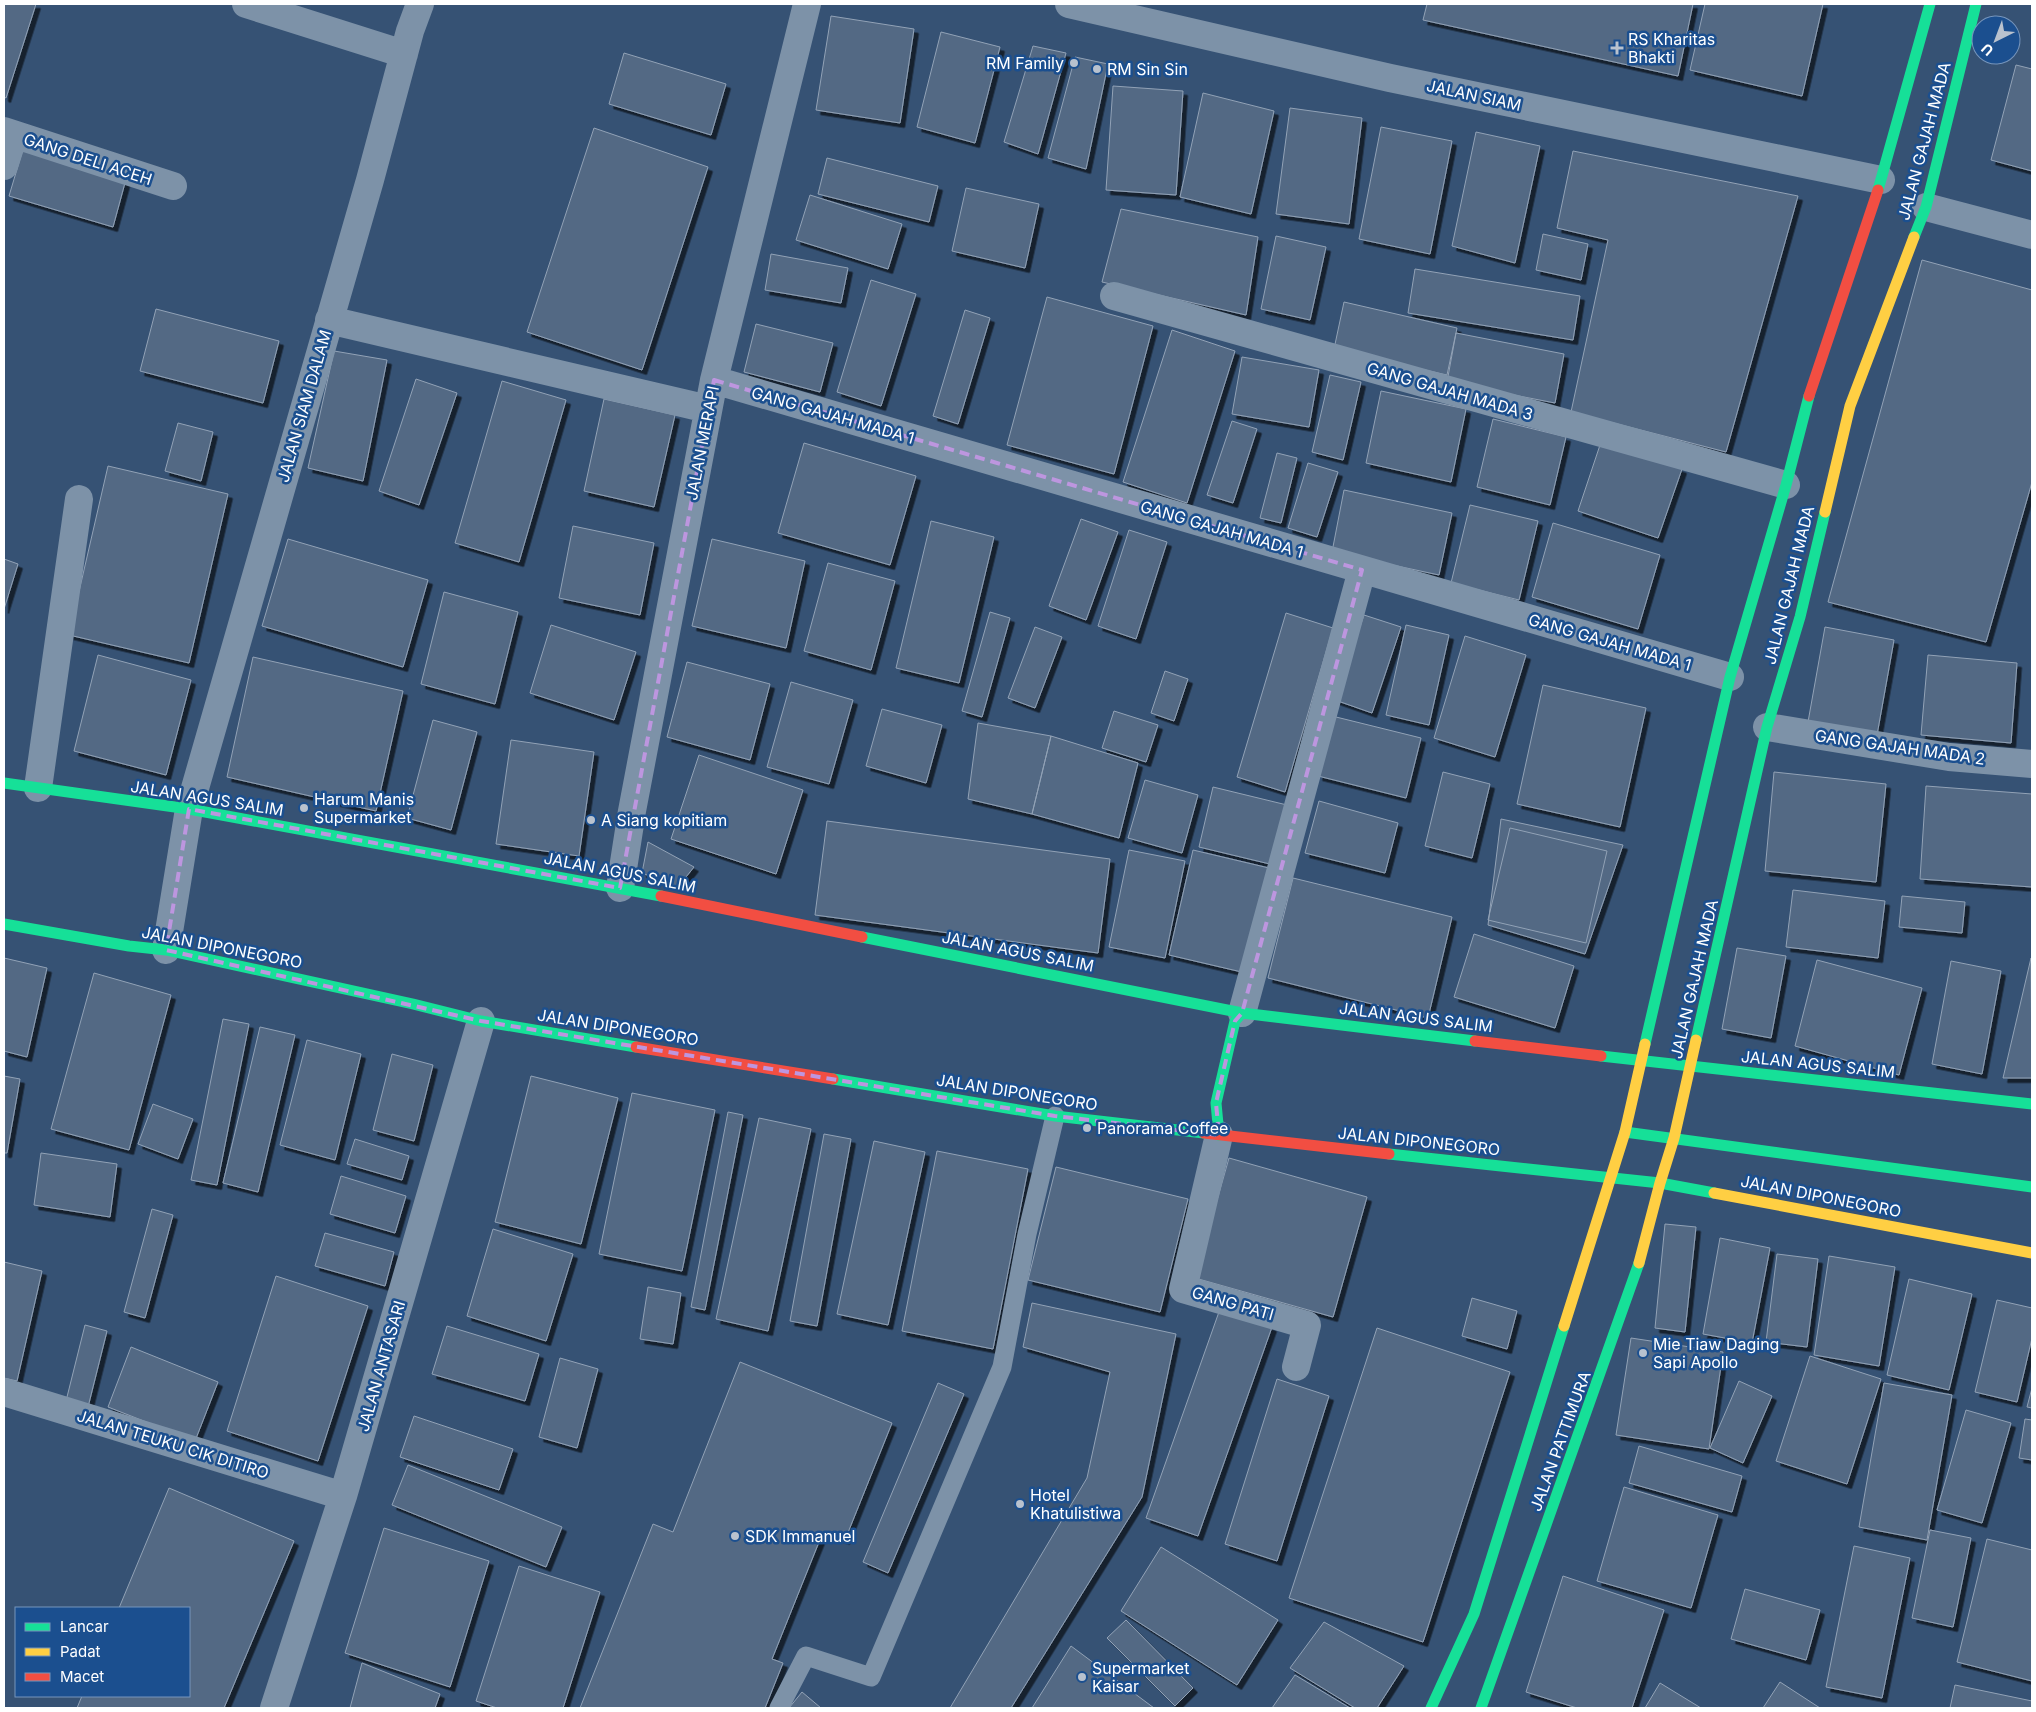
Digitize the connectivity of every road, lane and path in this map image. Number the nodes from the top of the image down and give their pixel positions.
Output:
1 (246, 4) edge
2 (420, 4) edge
3 (807, 4) edge
4 (1069, 4) edge
5 (1930, 4) edge
6 (1976, 4) edge
7 (404, 54) junction
8 (9, 133) edge
9 (4, 166) edge
10 (1881, 180) junction
11 (173, 186) dead end
12 (1926, 207) junction
13 (2032, 236) edge
14 (1114, 296) dead end
15 (329, 320) junction
16 (714, 380) junction
17 (708, 409) junction
18 (1786, 485) junction
19 (79, 499) dead end
20 (1362, 570) junction
21 (1730, 677) junction
22 (1767, 727) junction
23 (2032, 764) edge
24 (4, 783) edge
25 (38, 788) junction
26 (188, 818) junction
27 (620, 888) junction
28 (4, 924) edge
29 (168, 939) junction
30 (1238, 1017) junction
31 (481, 1021) junction
32 (1642, 1060) junction
33 (1691, 1067) junction
34 (2032, 1104) edge
35 (1055, 1116) junction
36 (1625, 1132) junction
37 (1219, 1135) junction
38 (1674, 1138) junction
39 (1612, 1179) junction
40 (1660, 1183) junction
41 (2032, 1187) edge
42 (2032, 1253) edge
43 (1296, 1367) dead end
44 (4, 1392) edge
45 (343, 1496) junction
46 (1484, 1707) edge
47 (274, 1708) edge
48 (779, 1708) edge
49 (1431, 1708) edge

1 - 7 street
2 - 7 street, JALAN SIAM DALAM
3 - 16 street, JALAN MERAPI
4 - 10 street, JALAN SIAM
5 - 10 street, JALAN GAJAH MADA
6 - 12 street, JALAN GAJAH MADA
7 - 15 street, JALAN SIAM DALAM
8 - 9 street
8 - 11 street, GANG DELI ACEH
10 - 18 street, JALAN GAJAH MADA
12 - 13 street
12 - 22 street, JALAN GAJAH MADA
14 - 18 street, GANG GAJAH MADA 3
15 - 17 street
15 - 26 street, JALAN SIAM DALAM
16 - 17 street, JALAN MERAPI
16 - 20 street, GANG GAJAH MADA 1
17 - 27 street, JALAN MERAPI
18 - 21 street, JALAN GAJAH MADA
19 - 25 street
20 - 21 street, GANG GAJAH MADA 1
20 - 30 street
21 - 32 street, JALAN GAJAH MADA
22 - 23 street, GANG GAJAH MADA 2
22 - 33 street, JALAN GAJAH MADA
24 - 25 street, JALAN AGUS SALIM
25 - 26 street, JALAN AGUS SALIM
26 - 27 street, JALAN AGUS SALIM
26 - 29 street, JALAN SIAM DALAM
27 - 30 street, JALAN AGUS SALIM
28 - 29 street, JALAN DIPONEGORO
29 - 31 street, JALAN DIPONEGORO
30 - 32 street, JALAN AGUS SALIM
30 - 37 street
31 - 35 street, JALAN DIPONEGORO
31 - 45 street, JALAN ANTASARI
32 - 33 street, JALAN AGUS SALIM
32 - 36 street, JALAN GAJAH MADA
33 - 34 street, JALAN AGUS SALIM
33 - 38 street, JALAN GAJAH MADA
35 - 37 street, JALAN DIPONEGORO
35 - 48 lane
36 - 38 street
36 - 39 street, JALAN GAJAH MADA
37 - 39 street, JALAN DIPONEGORO
37 - 43 street, GANG PATI
38 - 40 street, JALAN GAJAH MADA
38 - 41 street
39 - 40 street, JALAN DIPONEGORO
39 - 49 street, JALAN GAJAH MADA
40 - 42 street, JALAN DIPONEGORO
40 - 46 street, JALAN PATTIMURA
44 - 45 street, JALAN TEUKU CIK DITIRO
45 - 47 street, JALAN ANTASARI

